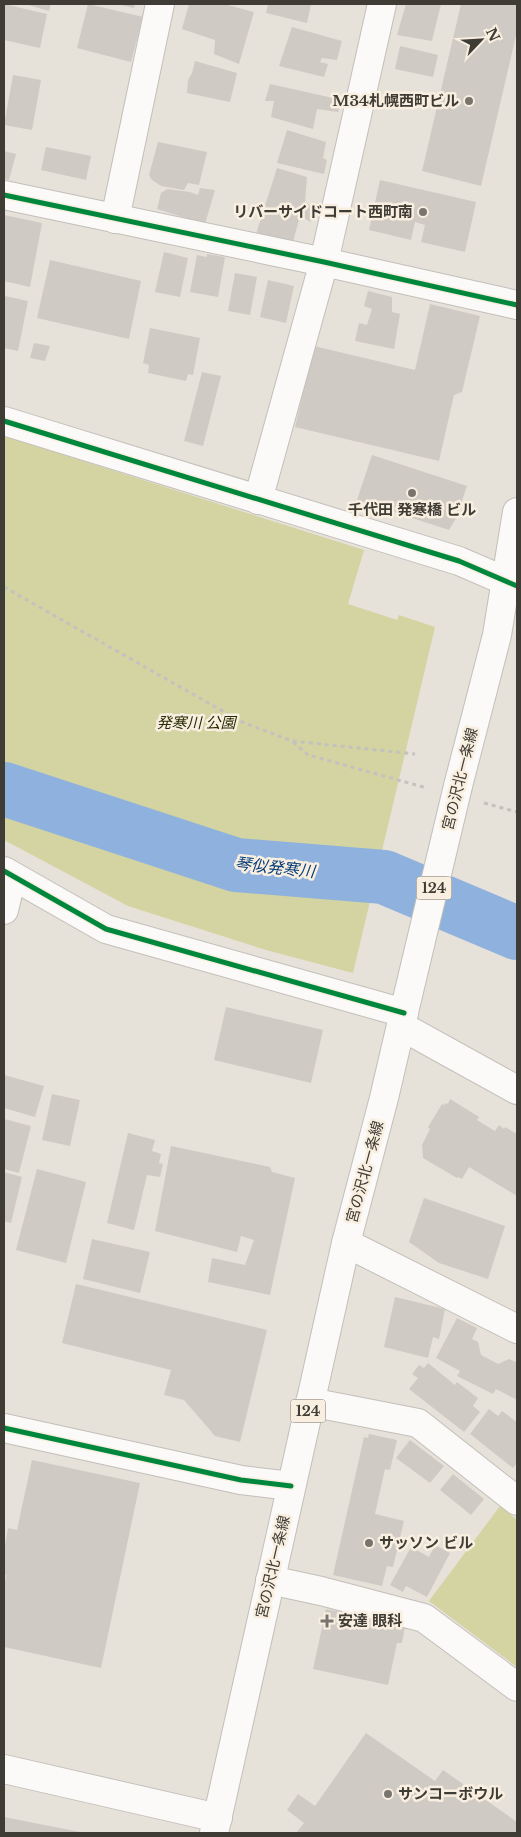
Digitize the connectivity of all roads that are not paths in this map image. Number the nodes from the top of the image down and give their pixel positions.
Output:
1 (160, 4) edge
2 (382, 4) edge
3 (4, 195) edge
4 (115, 219) junction
5 (324, 262) junction
6 (517, 305) edge
7 (4, 421) edge
8 (258, 500) junction
9 (517, 512) edge
10 (511, 584) edge
11 (8, 874) edge
12 (4, 910) edge
13 (405, 1010) junction
14 (517, 1090) edge
15 (346, 1243) junction
16 (517, 1329) edge
17 (310, 1402) junction
18 (4, 1428) edge
19 (291, 1486) junction
20 (517, 1501) edge
21 (270, 1580) junction
22 (517, 1687) edge
23 (4, 1769) edge
24 (216, 1826) edge

1 - 4 street
2 - 5 street
3 - 4 street
4 - 5 street
5 - 6 street
5 - 8 street
7 - 8 street
8 - 10 street
9 - 10 street, 宮の沢北一条線 / 124
10 - 13 street, 宮の沢北一条線 / 124, bridge
11 - 12 street
11 - 13 street
13 - 14 street
13 - 15 street, 宮の沢北一条線 / 124
15 - 16 street
15 - 17 street, 宮の沢北一条線 / 124
17 - 19 street, 宮の沢北一条線 / 124
17 - 20 street
18 - 19 street
19 - 21 street, 宮の沢北一条線 / 124
21 - 22 street
21 - 24 street, 宮の沢北一条線 / 124
23 - 24 street

